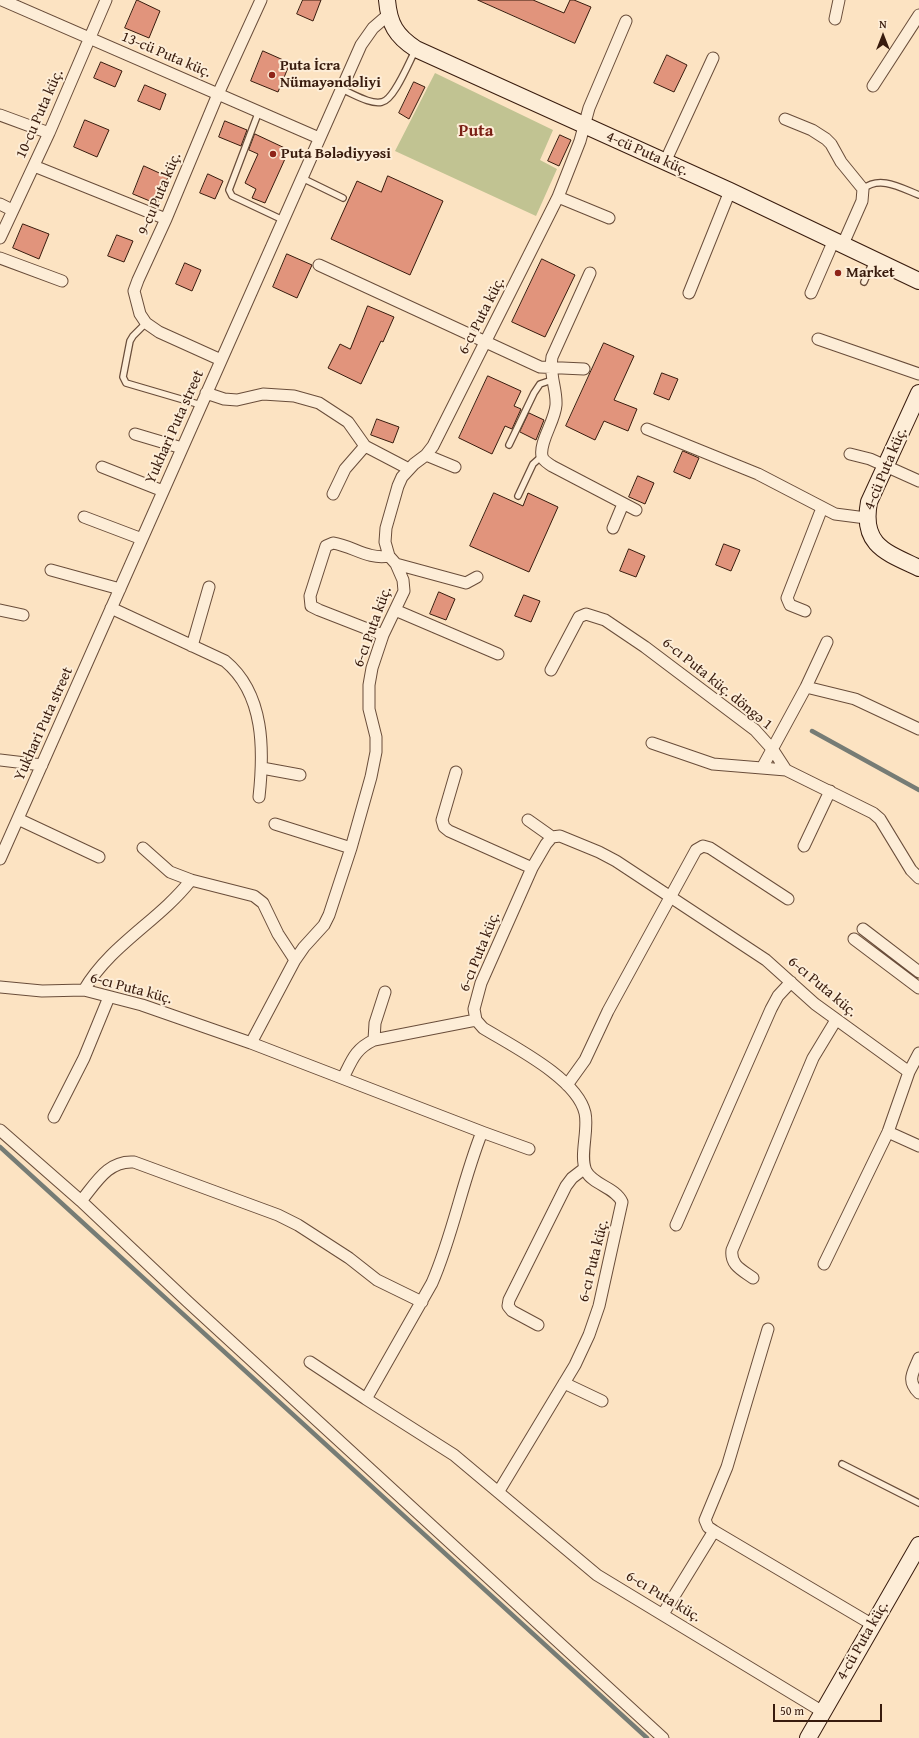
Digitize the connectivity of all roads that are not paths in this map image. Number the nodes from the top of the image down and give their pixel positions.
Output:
1 (2, 0) edge
2 (106, 0) edge
3 (261, 0) edge
4 (839, 0) edge
5 (387, 7) edge
6 (919, 14) edge
7 (834, 19) dead end
8 (626, 21) dead end
9 (89, 39) junction
10 (416, 49) junction
11 (714, 58) dead end
12 (873, 86) dead end
13 (341, 89) junction
14 (218, 94) junction
15 (259, 111) junction
16 (0, 115) edge
17 (785, 119) dead end
18 (584, 126) junction
19 (49, 133) junction
20 (319, 138) junction
21 (665, 162) junction
22 (34, 166) junction
23 (302, 178) junction
24 (863, 189) junction
25 (730, 191) junction
26 (919, 195) edge
27 (558, 197) junction
28 (343, 198) dead end
29 (0, 204) edge
30 (12, 210) junction
31 (609, 218) dead end
32 (166, 219) junction
33 (283, 220) junction
34 (0, 238) edge
35 (838, 242) junction
36 (0, 258) edge
37 (874, 259) junction
38 (319, 265) dead end
39 (590, 273) dead end
40 (62, 281) dead end
41 (919, 281) edge
42 (864, 282) dead end
43 (689, 293) dead end
44 (811, 293) dead end
45 (146, 322) junction
46 (818, 338) dead end
47 (486, 341) junction
48 (221, 360) junction
49 (550, 368) junction
50 (584, 369) dead end
51 (919, 374) edge
52 (552, 380) junction
53 (206, 393) junction
54 (919, 394) edge
55 (201, 405) junction
56 (647, 429) dead end
57 (135, 434) dead end
58 (509, 445) dead end
59 (365, 446) junction
60 (182, 448) junction
61 (850, 454) dead end
62 (426, 455) junction
63 (542, 456) junction
64 (885, 465) junction
65 (102, 467) dead end
66 (454, 467) dead end
67 (409, 469) junction
68 (919, 481) edge
69 (163, 491) junction
70 (333, 494) dead end
71 (518, 496) dead end
72 (623, 504) junction
73 (822, 508) junction
74 (636, 510) dead end
75 (84, 517) dead end
76 (866, 518) junction
77 (613, 528) dead end
78 (142, 539) junction
79 (393, 560) junction
80 (919, 568) edge
81 (52, 570) dead end
82 (477, 577) dead end
83 (209, 587) dead end
84 (120, 589) junction
85 (112, 608) junction
86 (0, 610) edge
87 (396, 610) junction
88 (805, 612) dead end
89 (23, 615) dead end
90 (383, 635) junction
91 (827, 642) dead end
92 (192, 646) junction
93 (498, 654) dead end
94 (551, 670) dead end
95 (806, 687) junction
96 (919, 729) edge
97 (652, 743) dead end
98 (772, 750) junction
99 (0, 760) edge
100 (42, 765) junction
101 (262, 768) junction
102 (762, 768) junction
103 (786, 770) junction
104 (456, 772) dead end
105 (300, 775) dead end
106 (830, 791) junction
107 (259, 797) dead end
108 (18, 819) junction
109 (528, 820) dead end
110 (275, 824) dead end
111 (552, 837) junction
112 (804, 846) dead end
113 (143, 848) dead end
114 (351, 848) junction
115 (99, 857) dead end
116 (0, 859) edge
117 (532, 868) junction
118 (919, 878) edge
119 (192, 880) junction
120 (672, 897) junction
121 (788, 899) dead end
122 (863, 929) dead end
123 (854, 939) dead end
124 (295, 960) junction
125 (919, 972) edge
126 (791, 982) junction
127 (0, 987) edge
128 (919, 988) edge
129 (84, 990) junction
130 (386, 992) dead end
131 (109, 997) junction
132 (476, 1020) junction
133 (836, 1020) junction
134 (374, 1040) junction
135 (251, 1042) junction
136 (919, 1054) edge
137 (909, 1072) junction
138 (343, 1078) junction
139 (567, 1086) junction
140 (54, 1117) dead end
141 (0, 1130) edge
142 (482, 1132) junction
143 (888, 1132) junction
144 (919, 1146) edge
145 (529, 1150) dead end
146 (585, 1168) junction
147 (81, 1201) junction
148 (676, 1225) dead end
149 (824, 1264) dead end
150 (753, 1278) dead end
151 (422, 1302) junction
152 (538, 1325) dead end
153 (768, 1329) dead end
154 (919, 1358) edge
155 (310, 1362) dead end
156 (564, 1383) junction
157 (919, 1393) edge
158 (366, 1399) junction
159 (602, 1401) dead end
160 (842, 1464) dead end
161 (499, 1491) junction
162 (919, 1503) edge
163 (714, 1531) junction
164 (919, 1545) edge
165 (663, 1614) junction
166 (873, 1625) junction
167 (823, 1712) junction
168 (663, 1738) edge
169 (808, 1738) edge

1 - 9 street, 13-cü Puta küç.
2 - 9 street, 10-cu Puta küç.
3 - 14 street, 9-cu Puta küç.
4 - 7 street
5 - 10 street, 4-cü Puta küç.
5 - 13 street, Yukhari Puta street
6 - 12 street
8 - 18 street, 6-cı Puta küç.
9 - 14 street, 13-cü Puta küç.
9 - 19 street, 10-cu Puta küç.
10 - 13 lane
10 - 18 street, 4-cü Puta küç.
11 - 21 street
13 - 20 street, Yukhari Puta street
14 - 15 street, 13-cü Puta küç.
14 - 32 street, 9-cu Puta küç.
15 - 20 street, 13-cü Puta küç.
15 - 33 lane
16 - 19 street
17 - 24 street
18 - 21 street, 4-cü Puta küç.
18 - 27 street, 6-cı Puta küç.
19 - 22 street, 10-cu Puta küç.
20 - 23 street, Yukhari Puta street
21 - 25 street, 4-cü Puta küç.
22 - 30 street, 10-cu Puta küç.
22 - 32 street
23 - 28 lane
23 - 33 street, Yukhari Puta street
24 - 26 lane
24 - 35 street
25 - 35 street, 4-cü Puta küç.
25 - 43 street
27 - 31 street
27 - 47 street, 6-cı Puta küç.
29 - 30 street
30 - 34 street, 10-cu Puta küç.
32 - 45 street, 9-cu Puta küç.
33 - 48 street, Yukhari Puta street
35 - 37 street, 4-cü Puta küç.
35 - 44 street
36 - 40 street
37 - 41 street, 4-cü Puta küç.
37 - 42 lane
38 - 47 street
39 - 49 street
45 - 48 street, 9-cu Puta küç.
45 - 55 lane
46 - 51 street
47 - 49 street
47 - 62 street, 6-cı Puta küç.
48 - 53 street, Yukhari Puta street
49 - 50 street
49 - 52 street
52 - 58 lane
52 - 63 street
53 - 55 street, Yukhari Puta street
53 - 59 street
54 - 64 street, 4-cü Puta küç.
55 - 60 street, Yukhari Puta street
56 - 73 street
57 - 60 street
59 - 67 street
59 - 70 street
60 - 69 street, Yukhari Puta street
61 - 64 street
62 - 66 street
62 - 67 street, 6-cı Puta küç.
63 - 71 lane
63 - 72 street
64 - 68 street
64 - 76 street, 4-cü Puta küç.
65 - 69 street
67 - 79 street, 6-cı Puta küç.
69 - 78 street, Yukhari Puta street
72 - 74 street
72 - 77 street
73 - 76 street
73 - 88 street
75 - 78 street
76 - 80 street, 4-cü Puta küç.
78 - 84 street, Yukhari Puta street
79 - 82 street
79 - 87 street, 6-cı Puta küç.
79 - 90 street
81 - 84 street
83 - 92 street
84 - 85 street, Yukhari Puta street
85 - 92 street
85 - 100 street, Yukhari Puta street
86 - 89 street
87 - 90 street, 6-cı Puta küç.
87 - 93 street
90 - 114 street, 6-cı Puta küç.
91 - 95 street
92 - 101 street
94 - 98 street, 6-cı Puta küç. döngə 1
95 - 96 street
95 - 98 street
97 - 102 street
98 - 102 street
98 - 103 street, 6-cı Puta küç. döngə 1
99 - 100 street
100 - 108 street, Yukhari Puta street
101 - 105 street
101 - 107 street
102 - 103 street
103 - 106 street, 6-cı Puta küç. döngə 1
104 - 117 street
106 - 112 street
106 - 118 street, 6-cı Puta küç. döngə 1
108 - 115 street
108 - 116 street, Yukhari Puta street
109 - 111 street
110 - 114 street
111 - 117 street, 6-cı Puta küç.
111 - 120 street, 6-cı Puta küç.
113 - 119 street
114 - 124 street, 6-cı Puta küç.
117 - 132 street, 6-cı Puta küç.
119 - 124 street
119 - 129 street
120 - 121 street
120 - 126 street, 6-cı Puta küç.
120 - 139 street
122 - 125 street
123 - 128 street
124 - 135 street, 6-cı Puta küç.
126 - 133 street, 6-cı Puta küç.
126 - 148 street
127 - 129 street, 6-cı Puta küç.
129 - 131 street, 6-cı Puta küç.
130 - 134 street
131 - 135 street, 6-cı Puta küç.
131 - 140 street
132 - 134 street
132 - 139 street
133 - 137 street, 6-cı Puta küç.
133 - 150 street
134 - 138 street
135 - 138 street, 6-cı Puta küç.
136 - 137 street
137 - 143 street
138 - 142 street, 6-cı Puta küç.
139 - 146 street
141 - 147 street
142 - 145 street, 6-cı Puta küç.
142 - 151 street
143 - 144 street
143 - 149 street
146 - 152 street
146 - 156 street, 6-cı Puta küç.
147 - 151 street
147 - 168 street
151 - 158 street
153 - 163 street
154 - 157 street
155 - 158 street, 6-cı Puta küç.
156 - 159 street
156 - 161 street, 6-cı Puta küç.
158 - 161 street, 6-cı Puta küç.
160 - 162 lane
161 - 165 street, 6-cı Puta küç.
163 - 165 street
163 - 166 street
164 - 166 street, 4-cü Puta küç.
165 - 167 street, 6-cı Puta küç.
166 - 167 street, 4-cü Puta küç.
167 - 169 street, 4-cü Puta küç.

